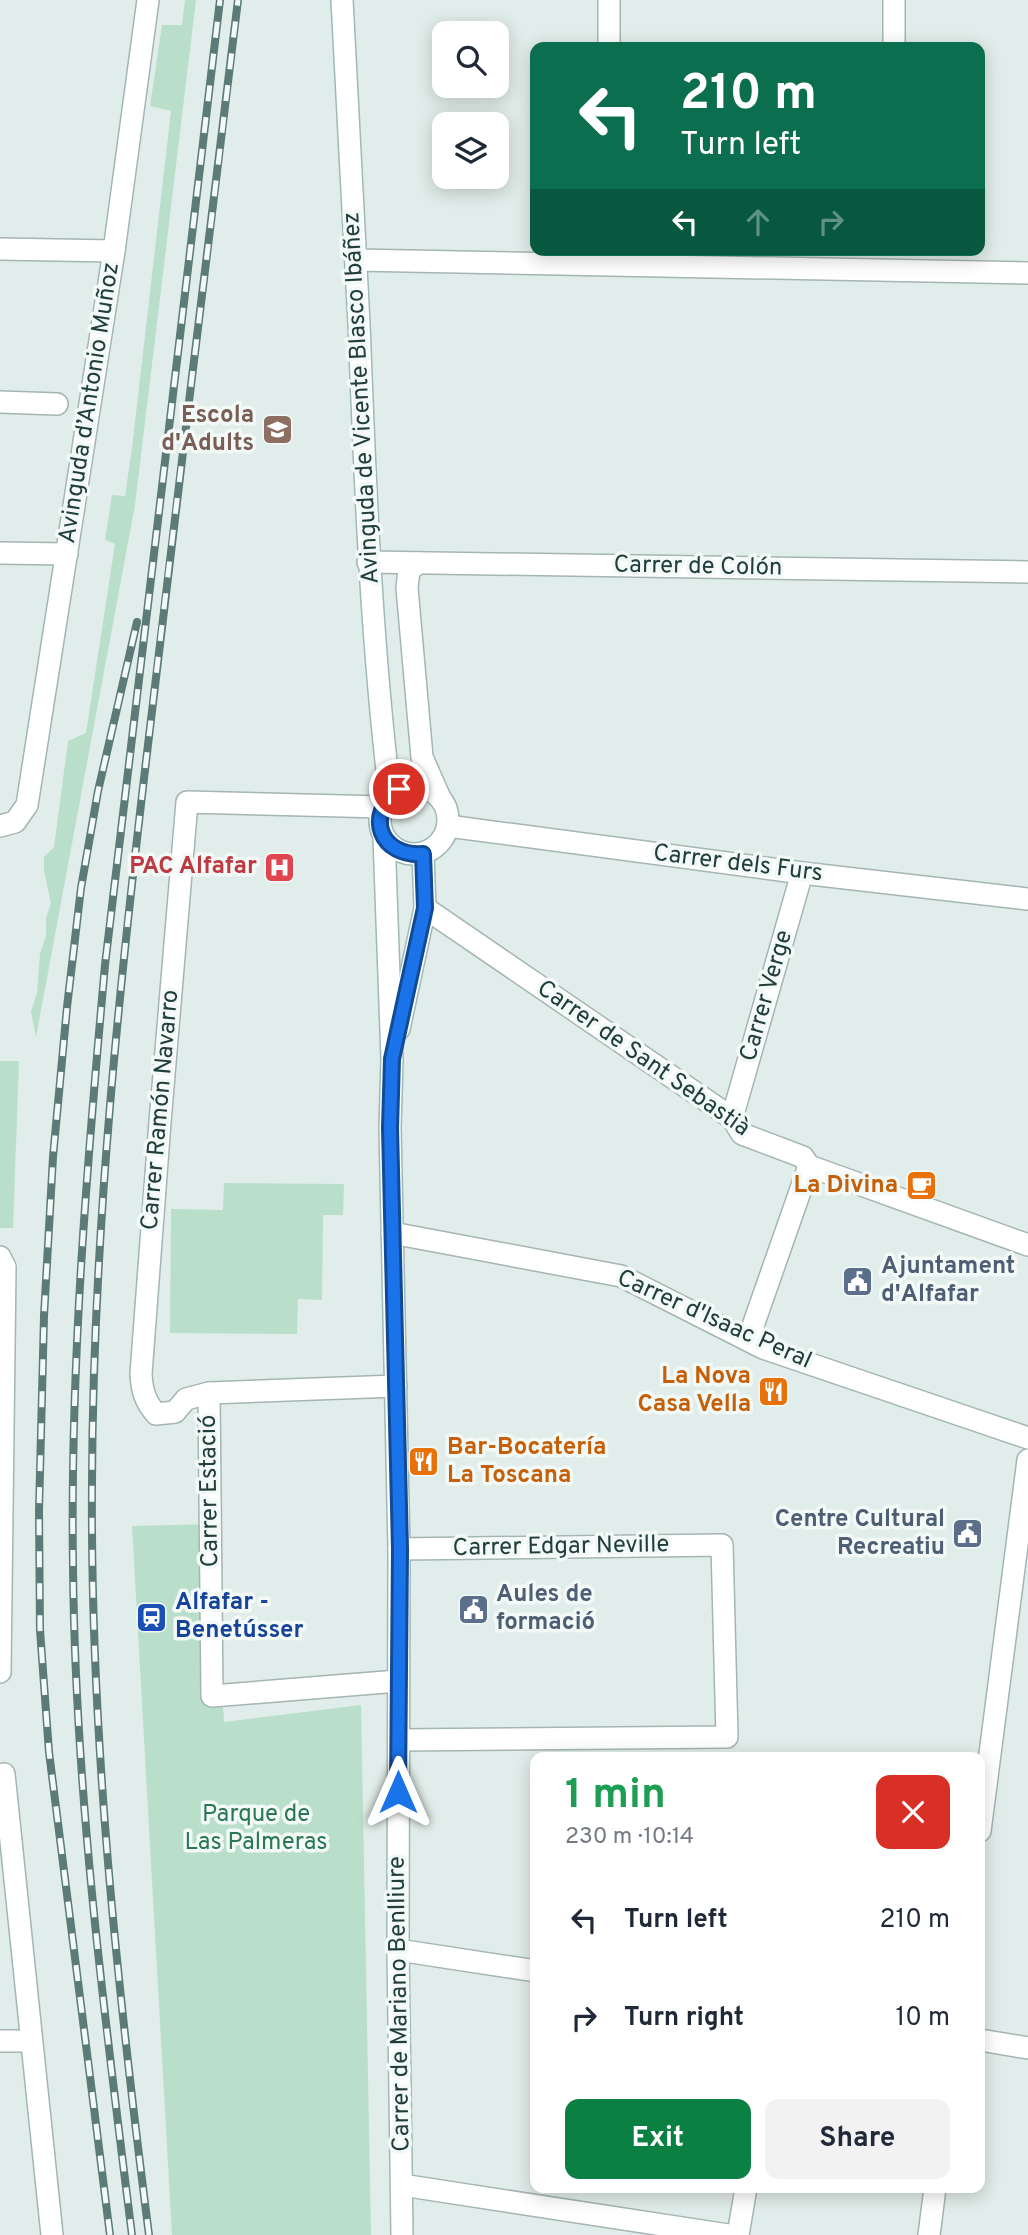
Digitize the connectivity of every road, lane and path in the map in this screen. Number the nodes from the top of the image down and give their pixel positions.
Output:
1 (148, 0) edge
2 (342, 0) edge
3 (608, 0) edge
4 (894, 0) edge
5 (609, 42) edge
6 (894, 42) edge
7 (0, 249) edge
8 (114, 251) junction
9 (609, 257) edge
10 (356, 260) junction
11 (894, 260) edge
12 (1028, 273) edge
13 (0, 402) edge
14 (57, 404) dead end
15 (0, 553) edge
16 (67, 554) junction
17 (368, 562) junction
18 (419, 563) junction
19 (1028, 572) edge
20 (440, 798) junction
21 (386, 802) junction
22 (0, 826) edge
23 (448, 826) junction
24 (384, 837) junction
25 (423, 854) junction
26 (802, 873) junction
27 (1028, 899) edge
28 (425, 908) junction
29 (392, 1059) junction
30 (732, 1118) junction
31 (809, 1166) junction
32 (392, 1233) junction
33 (1028, 1245) edge
34 (3, 1262) edge
35 (748, 1340) junction
36 (396, 1385) junction
37 (209, 1393) junction
38 (2, 1430) edge
39 (1028, 1438) edge
40 (1028, 1460) edge
41 (400, 1549) junction
42 (1018, 1599) edge
43 (0, 1672) edge
44 (398, 1681) junction
45 (399, 1740) junction
46 (4, 1774) dead end
47 (985, 1800) edge
48 (398, 1950) junction
49 (530, 1970) edge
50 (0, 2041) edge
51 (31, 2041) junction
52 (985, 2041) edge
53 (1028, 2048) edge
54 (402, 2185) junction
55 (745, 2193) edge
56 (934, 2193) edge
57 (52, 2235) edge
58 (402, 2235) edge
59 (728, 2235) edge
60 (738, 2235) edge
61 (929, 2235) edge

1 - 8 street, Avinguda d’Antonio Muñoz
2 - 10 street, Avinguda de Vicente Blasco Ibáñez
3 - 5 street
4 - 6 street
7 - 8 street
8 - 16 street, Avinguda d’Antonio Muñoz
9 - 10 street
9 - 11 street
10 - 17 street, Avinguda de Vicente Blasco Ibáñez
11 - 12 street
13 - 14 street
15 - 16 street
16 - 22 street, Avinguda d’Antonio Muñoz
17 - 18 street, Carrer de Colón
17 - 21 street, Avinguda de Vicente Blasco Ibáñez
18 - 19 street, Carrer de Colón
18 - 20 street, Avinguda de Vicente Blasco Ibáñez
20 - 21 street
20 - 23 street
21 - 24 street
21 - 37 street, Carrer Ramón Navarro
23 - 25 street
23 - 26 street, Carrer dels Furs
24 - 25 street
24 - 29 street, Carrer de Mariano Benlliure
25 - 28 street, Carrer de Mariano Benlliure
26 - 27 street, Carrer dels Furs
26 - 30 street, Carrer Verge
28 - 29 street, Carrer de Mariano Benlliure
28 - 30 street, Carrer de Sant Sebastià
29 - 32 street, Carrer de Mariano Benlliure
30 - 31 street, Carrer de Sant Sebastià
31 - 33 street, Carrer de Sant Sebastià
31 - 35 street
32 - 35 street, Carrer d'Isaac Peral
32 - 36 street, Carrer de Mariano Benlliure
34 - 38 street
35 - 39 street, Carrer d'Isaac Peral
36 - 37 street
36 - 41 street, Carrer de Mariano Benlliure
37 - 44 street, Carrer Estació
38 - 43 street
40 - 42 street
41 - 44 street, Carrer de Mariano Benlliure
41 - 45 street, Carrer Edgar Neville
42 - 47 street
44 - 45 street, Carrer de Mariano Benlliure
45 - 48 street, Carrer de Mariano Benlliure
46 - 51 street
48 - 49 street
48 - 54 street, Carrer de Mariano Benlliure
50 - 51 street
51 - 57 street
52 - 53 street
54 - 58 street, Carrer de Mariano Benlliure
54 - 59 street
55 - 60 street
56 - 61 street

